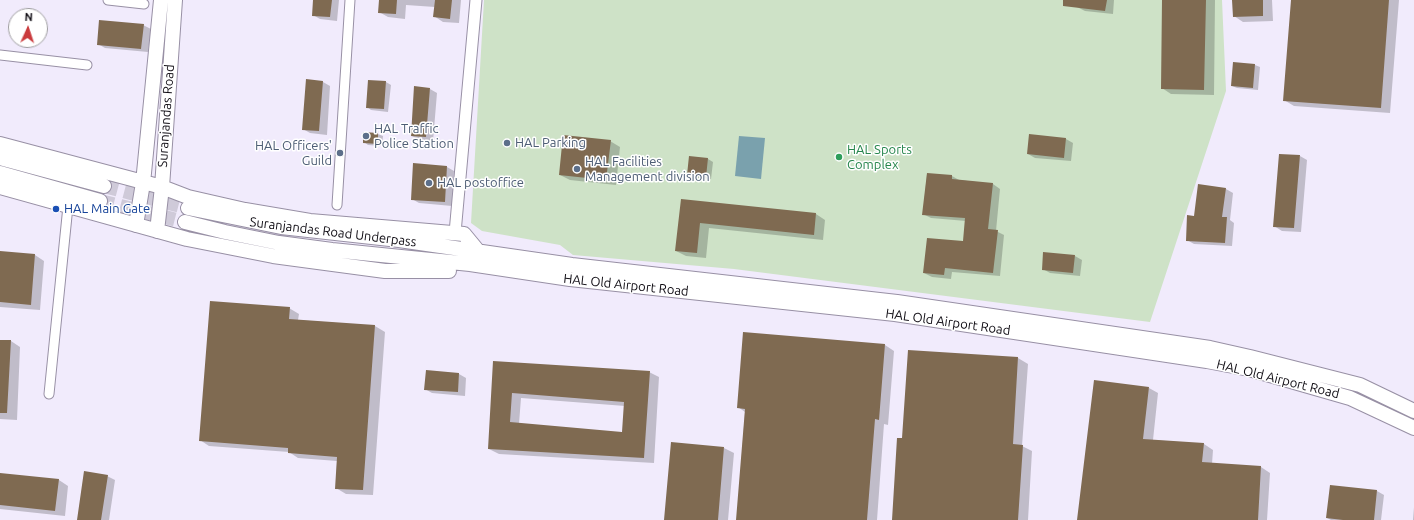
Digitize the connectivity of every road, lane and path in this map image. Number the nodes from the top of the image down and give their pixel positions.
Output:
1 (108, 0) edge
2 (161, 0) edge
3 (175, 0) edge
4 (350, 0) edge
5 (476, 0) edge
6 (144, 4) dead end
7 (0, 55) edge
8 (86, 65) dead end
9 (0, 144) edge
10 (0, 158) edge
11 (0, 173) edge
12 (143, 183) junction
13 (104, 186) tunnel mouth
14 (0, 187) edge
15 (162, 187) junction
16 (100, 201) tunnel mouth
17 (337, 205) dead end
18 (68, 206) junction
19 (188, 208) tunnel mouth
20 (185, 222) tunnel mouth
21 (136, 225) junction
22 (157, 231) junction
23 (455, 233) junction
24 (478, 251) junction
25 (470, 264) junction
26 (49, 394) dead end
27 (1414, 411) edge
28 (1414, 428) edge

1 - 6 street
2 - 12 main road, Suranjandas Road
3 - 15 main road, Suranjandas Road
4 - 17 street
5 - 23 street
7 - 8 street
9 - 12 main road
10 - 13 main road
11 - 16 main road
12 - 15 main road
12 - 21 main road, Suranjandas Road
14 - 18 main road
15 - 22 main road, Suranjandas Road
15 - 23 main road
18 - 21 main road
18 - 26 street
19 - 24 main road, Suranjandas Road Underpass
20 - 25 main road, Suranjandas Road Underpass
21 - 22 main road
22 - 25 main road
23 - 24 main road
24 - 27 main road, HAL Old Airport Road
25 - 28 main road, HAL Old Airport Road

